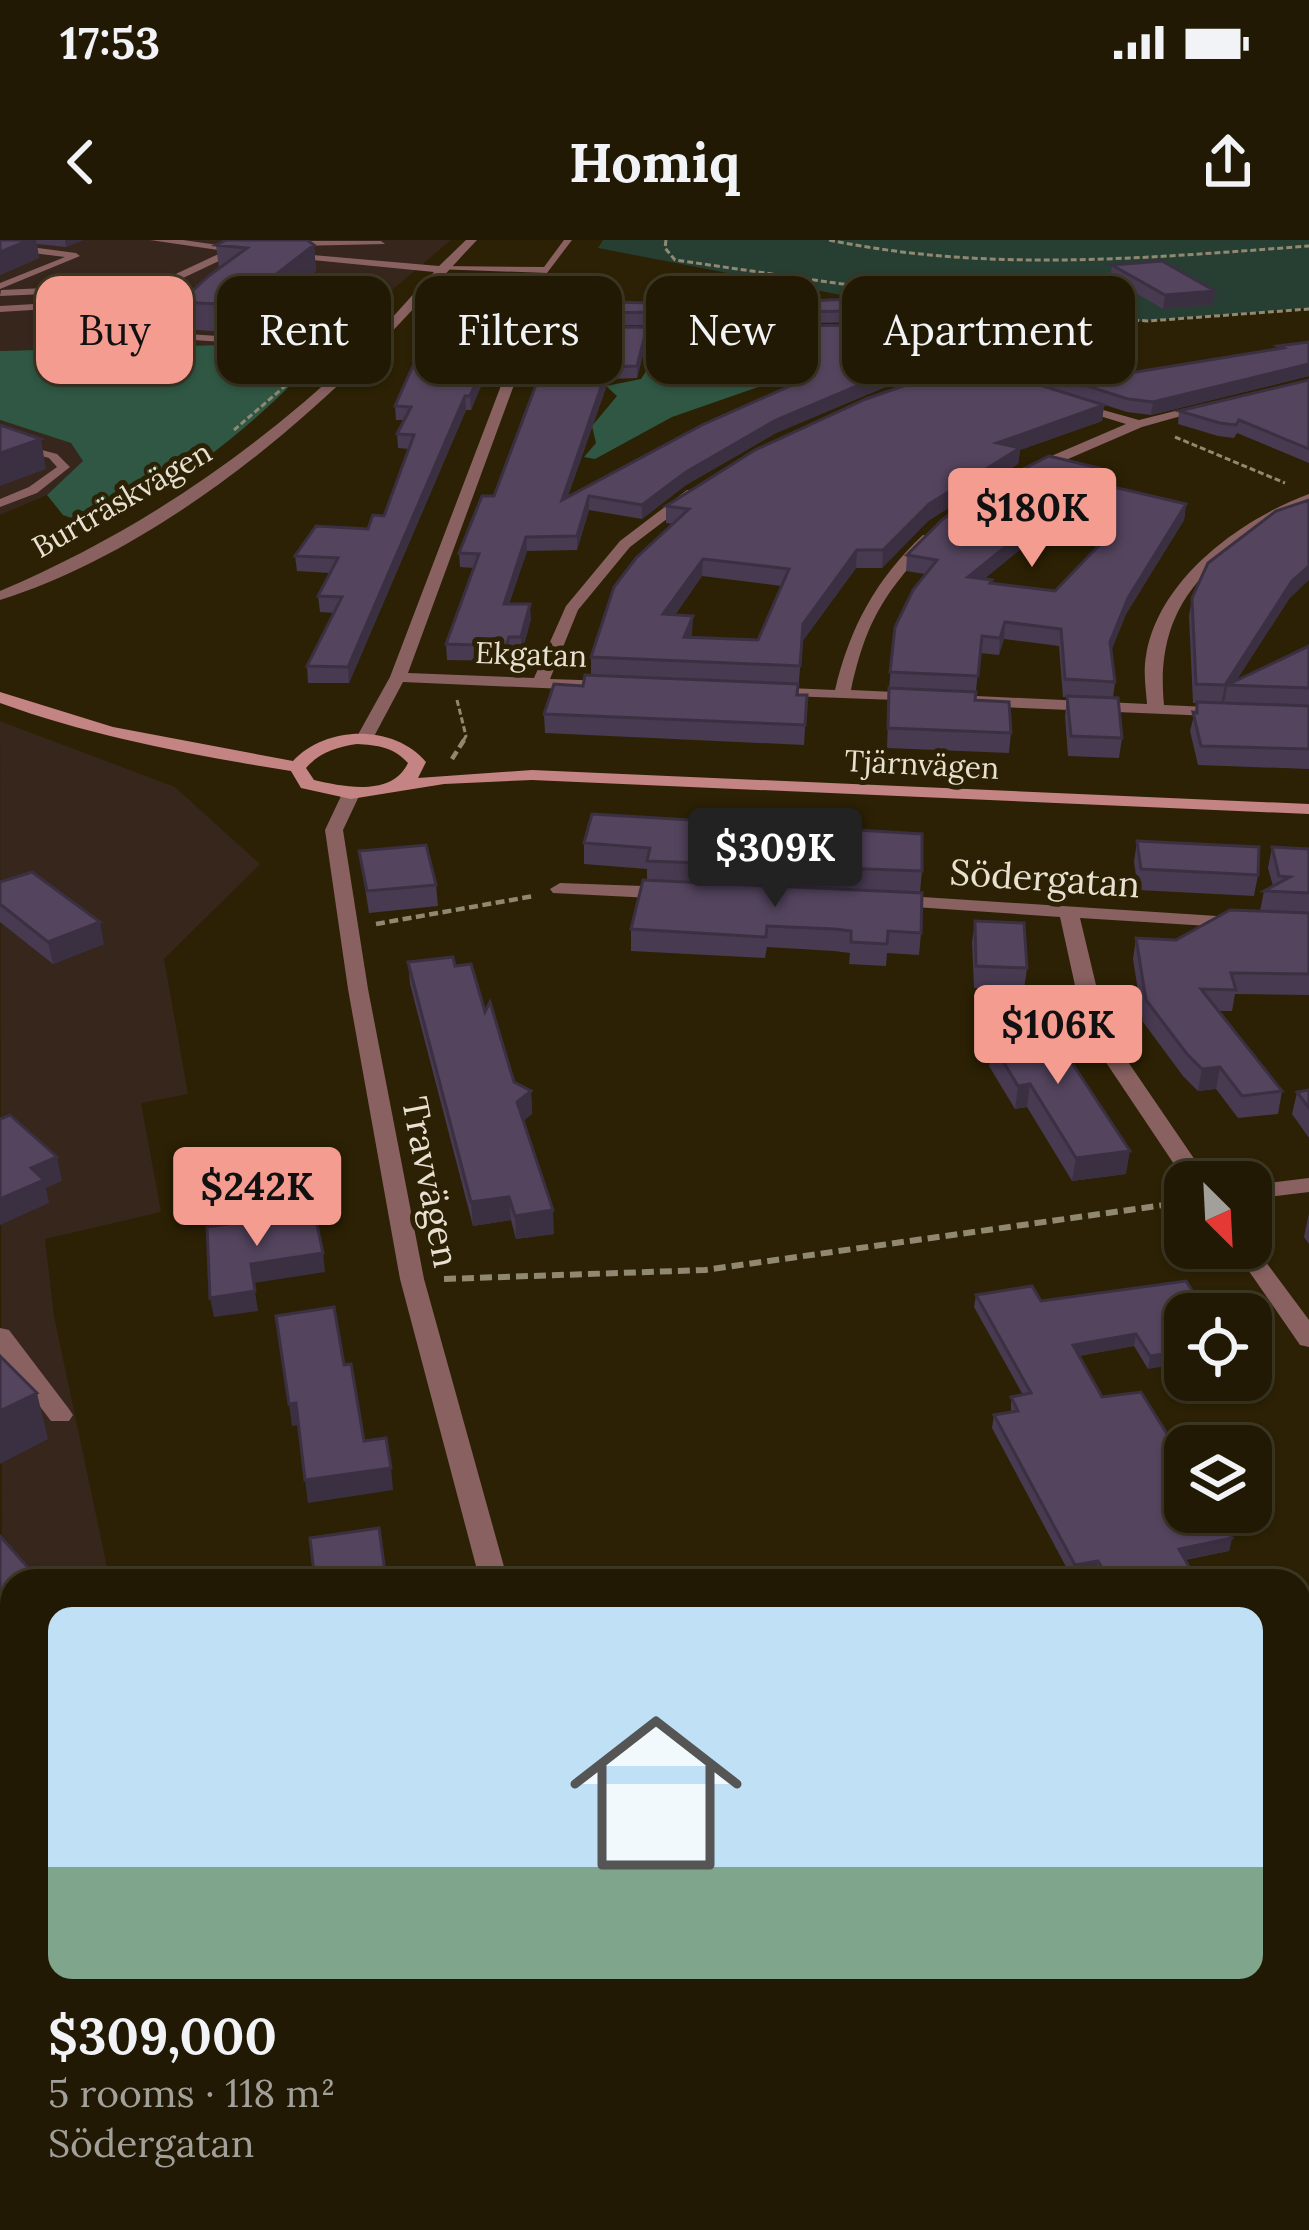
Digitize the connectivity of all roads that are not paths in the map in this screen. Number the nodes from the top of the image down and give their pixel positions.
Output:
1 (155, 240) edge
2 (472, 240) edge
3 (568, 240) edge
4 (300, 242) edge
5 (381, 244) dead end
6 (0, 246) edge
7 (236, 249) junction
8 (281, 254) junction
9 (440, 269) junction
10 (180, 276) edge
11 (0, 289) edge
12 (36, 290) edge
13 (193, 298) edge
14 (36, 306) edge
15 (0, 309) edge
16 (193, 310) edge
17 (622, 331) edge
18 (822, 331) edge
19 (506, 384) edge
20 (1053, 397) edge
21 (1217, 404) edge
22 (1138, 424) junction
23 (0, 442) edge
24 (1008, 481) edge
25 (711, 482) edge
26 (1306, 495) edge
27 (0, 503) edge
28 (945, 523) edge
29 (0, 596) edge
30 (398, 677) junction
31 (540, 683) junction
32 (632, 686) edge
33 (749, 691) edge
34 (842, 695) junction
35 (2, 698) edge
36 (931, 699) edge
37 (954, 700) edge
38 (1156, 710) junction
39 (1243, 714) edge
40 (364, 740) junction
41 (414, 757) junction
42 (297, 767) junction
43 (532, 775) junction
44 (396, 785) junction
45 (351, 794) junction
46 (1309, 809) edge
47 (560, 889) road end
48 (696, 894) edge
49 (877, 901) edge
50 (1070, 914) junction
51 (1261, 923) edge
52 (1184, 1161) edge
53 (1309, 1185) edge
54 (1272, 1189) edge
55 (1260, 1269) edge
56 (0, 1336) edge
57 (1309, 1339) edge
58 (60, 1415) dead end
59 (491, 1569) edge

1 - 7 street
2 - 9 street, Burträskvägen
3 - 9 lane
4 - 5 lane
4 - 8 lane
6 - 11 lane
7 - 8 street
7 - 10 street
8 - 9 street
9 - 29 street, Burträskvägen
11 - 12 lane
13 - 16 lane
14 - 15 street
17 - 18 street
19 - 30 street
20 - 22 street
21 - 22 street
22 - 24 street
23 - 27 lane
25 - 31 street
26 - 38 street
28 - 34 street
30 - 31 street, Ekgatan
30 - 40 street
31 - 32 street, Ekgatan
33 - 34 street
34 - 36 street
35 - 42 street
37 - 38 street
38 - 39 street
40 - 41 street, Tjärnvägen
40 - 42 street
41 - 43 street, Tjärnvägen
41 - 44 street
42 - 45 street
43 - 44 street, Tjärnvägen
43 - 46 street, Tjärnvägen
44 - 45 street, Tjärnvägen
45 - 59 street, Travvägen
47 - 48 street
49 - 50 street, Södergatan
50 - 51 street, Södergatan
50 - 52 street
53 - 54 street
55 - 57 street
56 - 58 street

